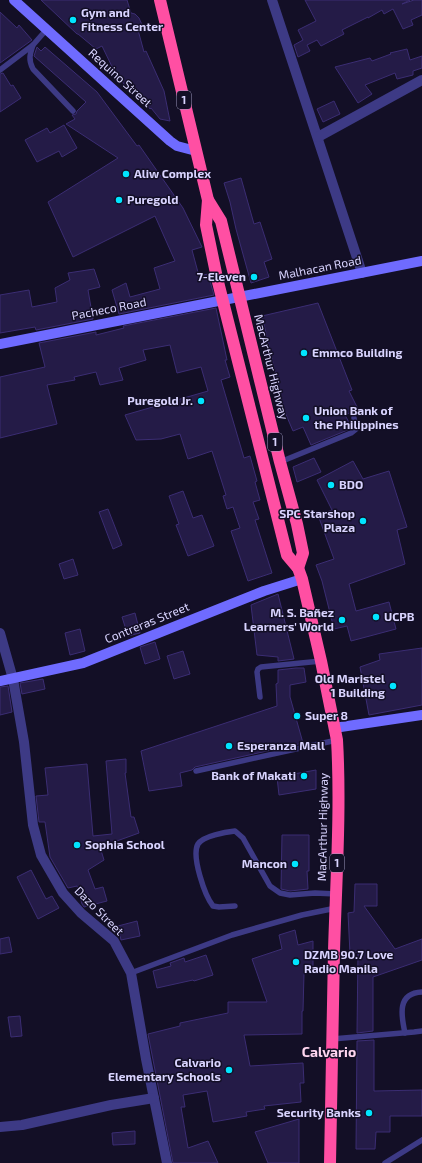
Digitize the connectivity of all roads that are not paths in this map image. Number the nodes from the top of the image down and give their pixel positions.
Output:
1 (14, 0) edge
2 (160, 0) edge
3 (272, 0) edge
4 (47, 29) junction
5 (33, 45) junction
6 (0, 70) edge
7 (422, 80) edge
8 (73, 111) dead end
9 (318, 137) junction
10 (196, 151) junction
11 (208, 200) junction
12 (422, 261) edge
13 (362, 273) junction
14 (240, 297) junction
15 (223, 300) junction
16 (0, 344) edge
17 (354, 418) dead end
18 (280, 462) junction
19 (300, 573) junction
20 (0, 633) edge
21 (321, 661) junction
22 (13, 679) junction
23 (0, 681) edge
24 (260, 697) dead end
25 (422, 715) edge
26 (334, 728) junction
27 (337, 740) junction
28 (196, 771) dead end
29 (336, 894) junction
30 (235, 906) dead end
31 (337, 908) junction
32 (131, 973) junction
33 (422, 992) edge
34 (422, 1031) edge
35 (405, 1033) junction
36 (332, 1039) junction
37 (154, 1098) junction
38 (0, 1127) edge
39 (422, 1140) edge
40 (167, 1163) edge
41 (330, 1163) edge
42 (385, 1163) edge

1 - 4 street, Requino Street
2 - 10 highway, MacArthur Highway / 1
3 - 9 street
4 - 5 lane
4 - 10 street, Requino Street
5 - 6 lane
5 - 8 lane
7 - 9 street
9 - 13 street
10 - 11 highway, MacArthur Highway / 1
11 - 14 highway, MacArthur Highway / 1
11 - 15 highway, MacArthur Highway / 1
12 - 13 street, Malhacan Road
13 - 14 street, Malhacan Road
14 - 15 street, Malhacan Road
14 - 18 highway, MacArthur Highway / 1
15 - 16 street, Pacheco Road
15 - 19 highway, MacArthur Highway / 1
17 - 18 lane
18 - 19 highway, MacArthur Highway / 1
19 - 21 highway, MacArthur Highway / 1
19 - 22 street, Contreras Street
20 - 22 street, Dazo Street
21 - 24 lane
21 - 26 highway, MacArthur Highway / 1
22 - 23 street, Contreras Street
22 - 32 street, Dazo Street
25 - 26 street
26 - 27 highway, MacArthur Highway / 1
27 - 28 lane
27 - 29 highway, MacArthur Highway / 1
29 - 30 lane
29 - 31 highway, MacArthur Highway / 1
31 - 32 lane
31 - 36 highway, MacArthur Highway / 1
32 - 37 street, Dazo Street
33 - 35 lane
34 - 35 lane
35 - 36 lane
36 - 41 highway, MacArthur Highway / 1
37 - 38 street
37 - 40 street, Dazo Street
39 - 42 lane

